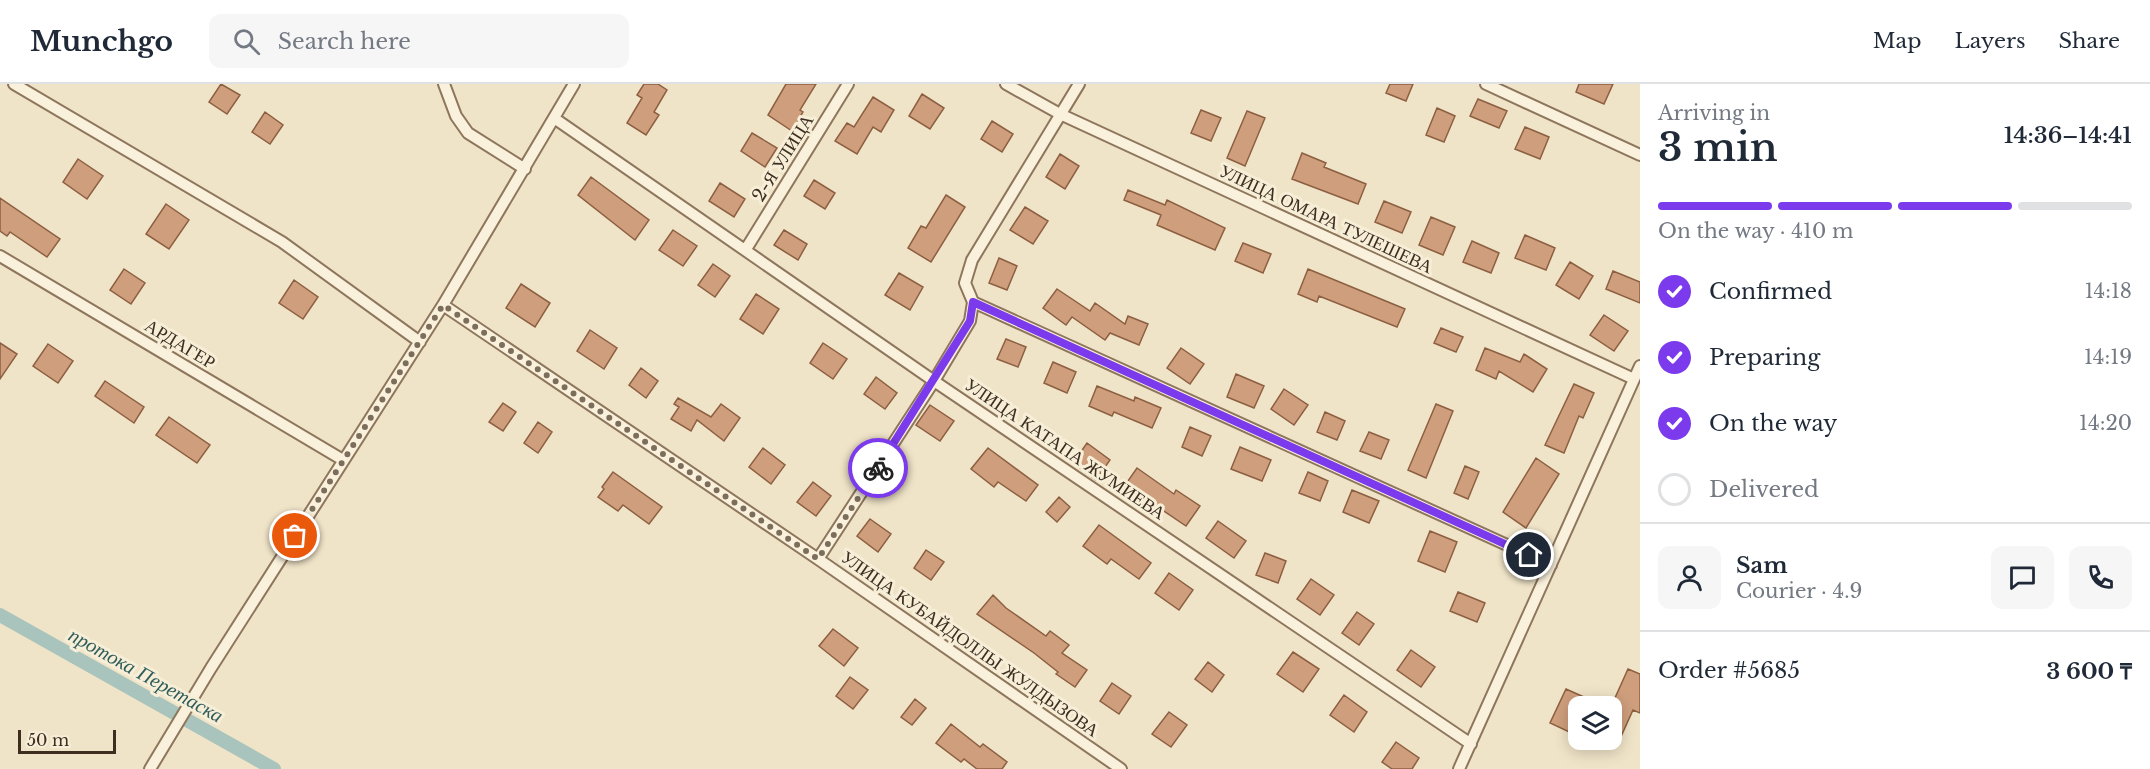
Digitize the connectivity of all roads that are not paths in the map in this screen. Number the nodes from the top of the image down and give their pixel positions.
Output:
1 (14, 84) edge
2 (444, 84) edge
3 (574, 84) edge
4 (848, 84) edge
5 (1006, 84) edge
6 (1079, 84) edge
7 (1486, 84) edge
8 (1060, 114) junction
9 (554, 118) junction
10 (1640, 155) edge
11 (525, 169) junction
12 (746, 249) junction
13 (0, 256) edge
14 (973, 302) junction
15 (443, 305) junction
16 (420, 342) junction
17 (1640, 366) edge
18 (1634, 379) junction
19 (934, 381) junction
20 (343, 460) junction
21 (818, 559) junction
22 (1551, 565) junction
23 (1471, 744) junction
24 (150, 769) edge
25 (1121, 769) edge
26 (1459, 769) edge

1 - 16 street
2 - 11 street
3 - 9 street
4 - 12 street, 2-Я УЛИЦА
5 - 8 street, УЛИЦА ОМАРА ТУЛЕШЕВА
6 - 8 street
7 - 10 street
8 - 14 street
8 - 18 street, УЛИЦА ОМАРА ТУЛЕШЕВА
9 - 11 street
9 - 12 street, УЛИЦА КАТАПА ЖУМИЕВА
11 - 15 street
12 - 19 street, УЛИЦА КАТАПА ЖУМИЕВА
13 - 20 street, АРДАГЕР
14 - 19 street
14 - 22 street
15 - 16 street
15 - 21 street, УЛИЦА КУБАЙДОЛЛЫ ЖУЛДЫЗОВА
16 - 20 street
17 - 18 street
18 - 22 street
19 - 21 street
19 - 23 street, УЛИЦА КАТАПА ЖУМИЕВА
20 - 24 street
21 - 25 street, УЛИЦА КУБАЙДОЛЛЫ ЖУЛДЫЗОВА
22 - 23 street
23 - 26 street

